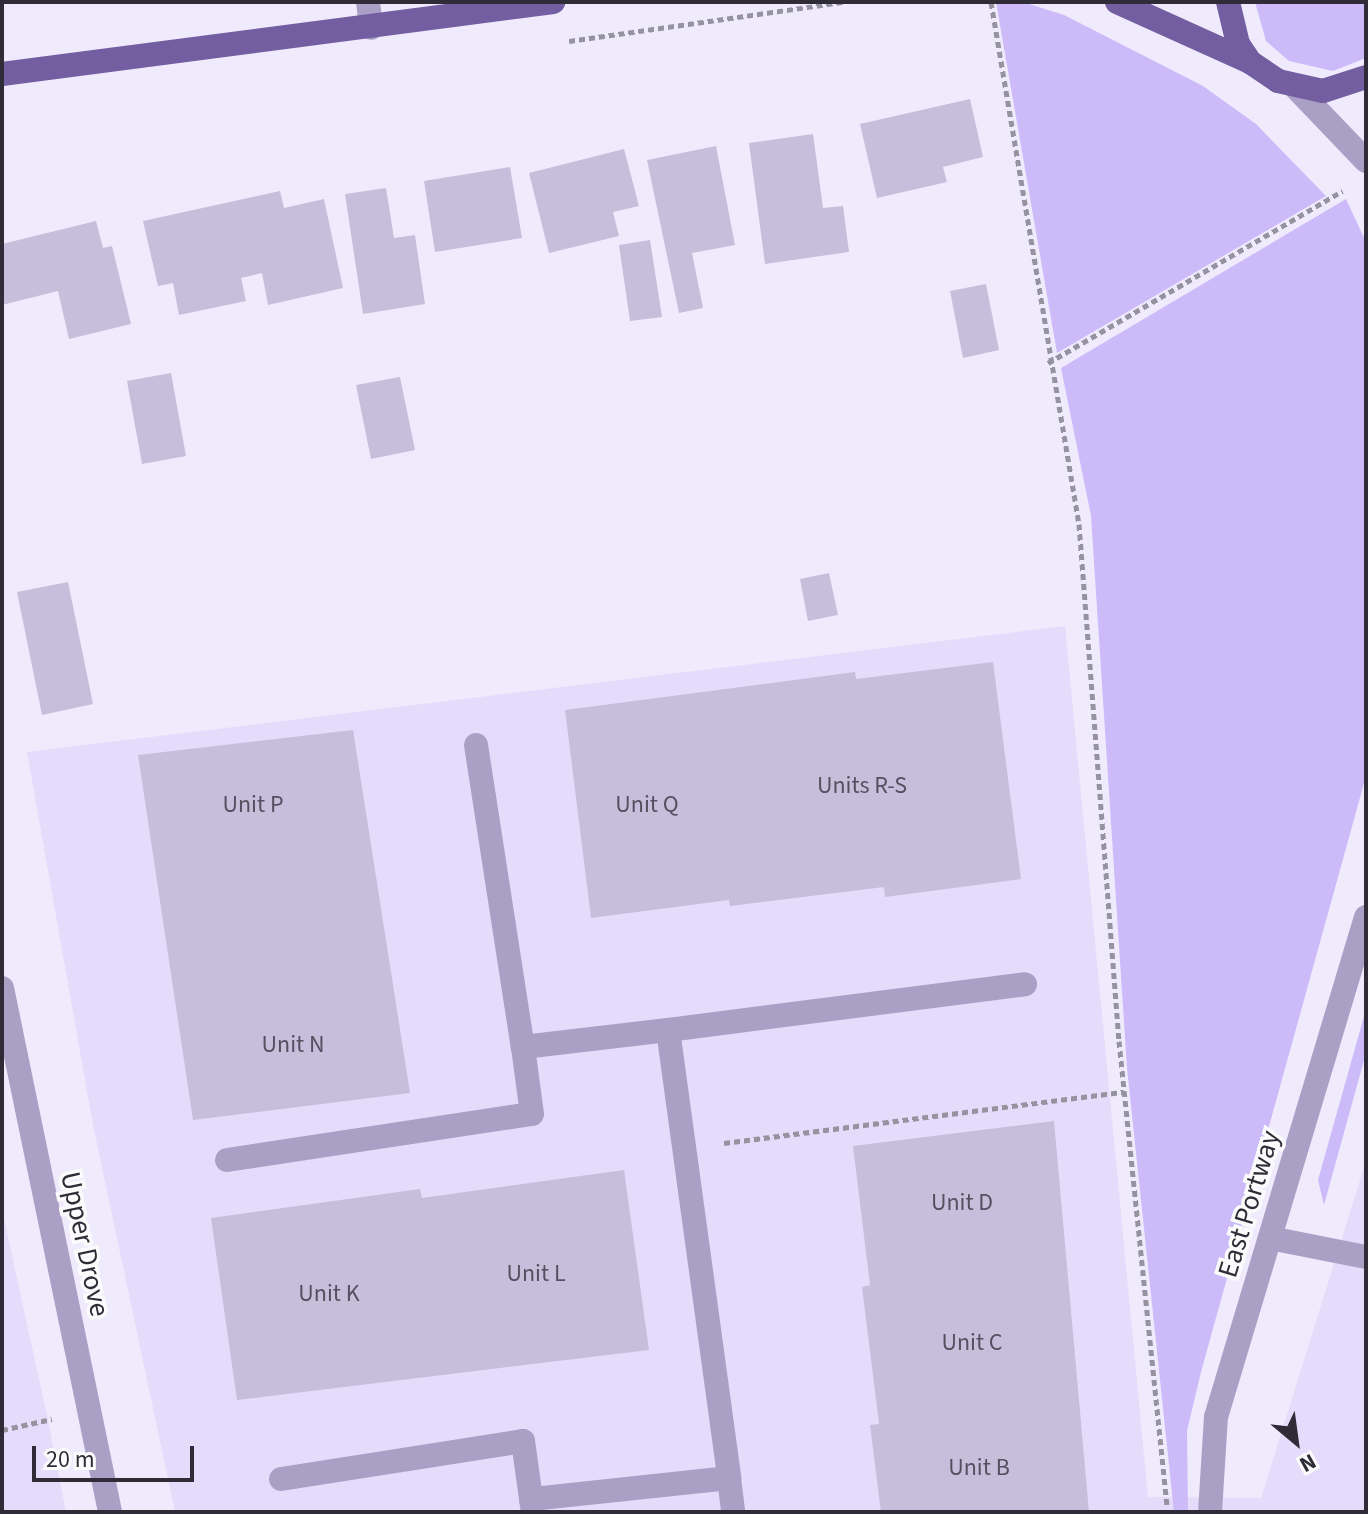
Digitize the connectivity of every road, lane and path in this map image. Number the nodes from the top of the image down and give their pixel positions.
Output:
1 (368, 2) edge
2 (553, 2) edge
3 (842, 2) edge
4 (991, 2) edge
5 (1117, 2) edge
6 (1228, 2) edge
7 (371, 28) junction
8 (560, 42) dead end
9 (1250, 62) junction
10 (2, 74) edge
11 (1366, 77) edge
12 (1296, 88) junction
13 (1366, 161) edge
14 (1346, 186) dead end
15 (1048, 363) junction
16 (476, 745) dead end
17 (1366, 917) edge
18 (1025, 984) dead end
19 (2, 988) edge
20 (668, 1030) junction
21 (523, 1047) junction
22 (1124, 1092) junction
23 (684, 1148) junction
24 (227, 1160) dead end
25 (1270, 1238) junction
26 (1366, 1257) edge
27 (48, 1420) dead end
28 (2, 1430) edge
29 (729, 1478) junction
30 (281, 1479) dead end
31 (532, 1505) edge
32 (110, 1512) edge
33 (733, 1512) edge
34 (1168, 1512) edge
35 (1210, 1512) edge

1 - 7 street
2 - 7 main road
3 - 8 path
4 - 15 path
5 - 9 main road
6 - 9 main road
7 - 10 main road
9 - 12 main road
11 - 12 main road
12 - 13 street
14 - 15 path
15 - 22 path
16 - 21 street
17 - 25 street, East Portway
18 - 20 street
19 - 32 street, Upper Drove
20 - 21 street
20 - 23 street
21 - 24 street
22 - 23 path
22 - 34 path
23 - 29 street
25 - 26 street
25 - 35 street, East Portway
27 - 28 path
29 - 31 street
29 - 33 street
30 - 31 street

